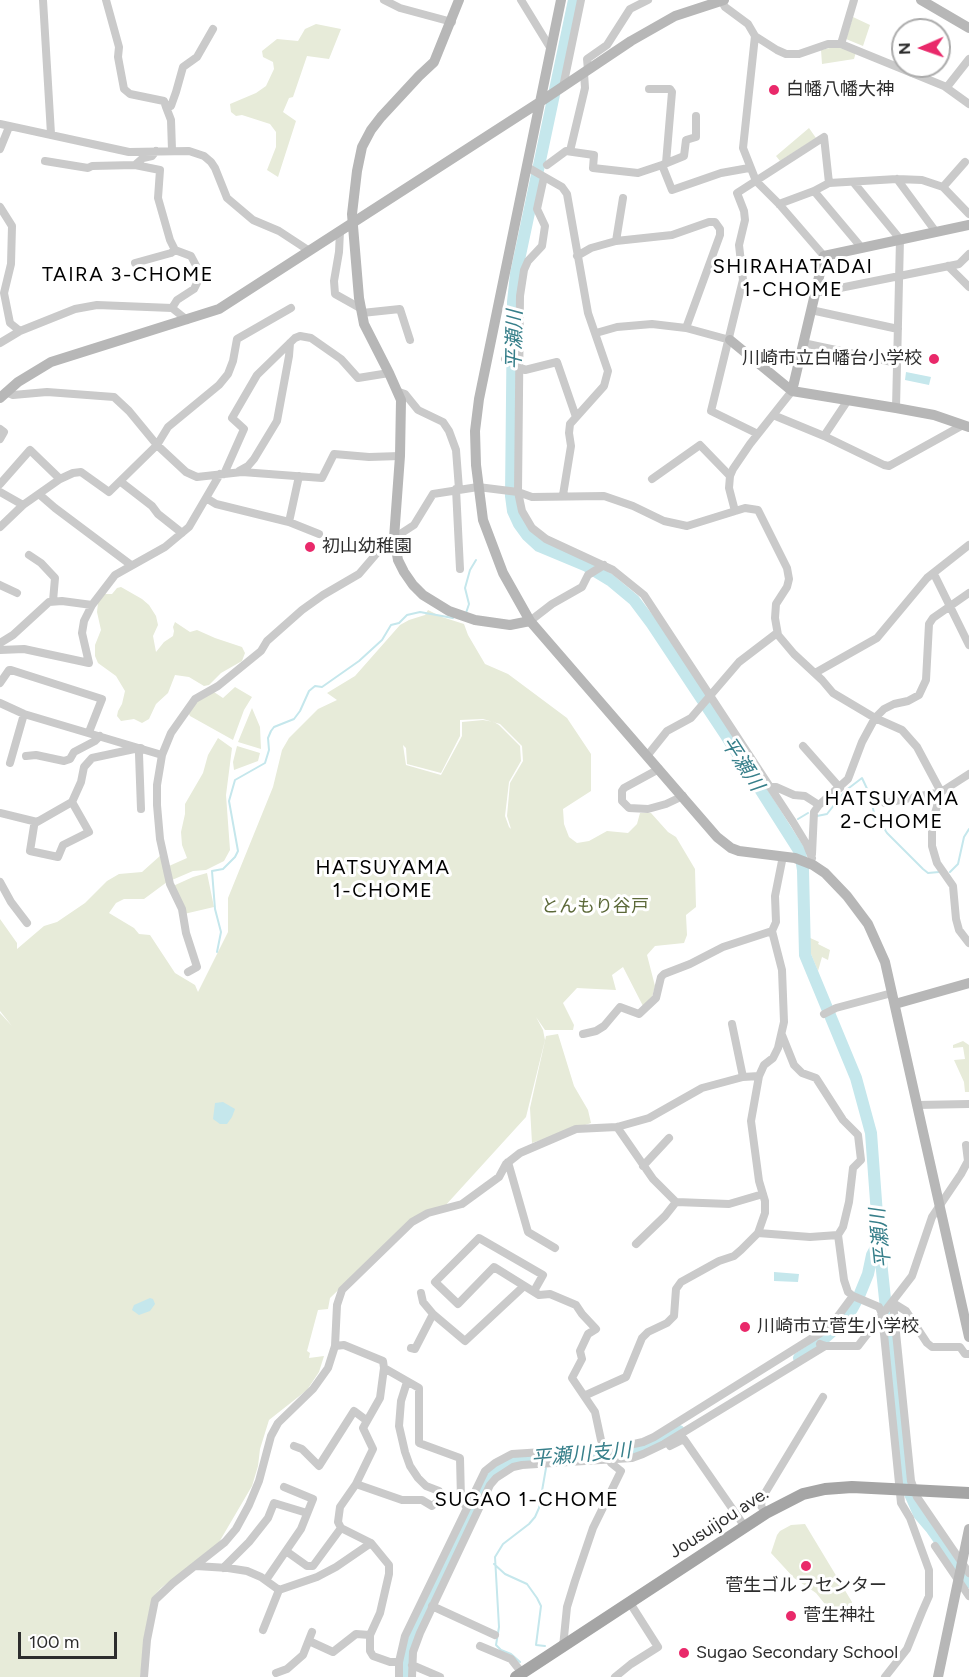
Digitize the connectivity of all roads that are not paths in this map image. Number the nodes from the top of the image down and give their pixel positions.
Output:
1 (42, 0) edge
2 (106, 0) edge
3 (384, 0) edge
4 (459, 0) edge
5 (522, 0) edge
6 (561, 0) edge
7 (581, 0) edge
8 (648, 0) edge
9 (854, 0) edge
10 (921, 0) edge
11 (716, 1) edge
12 (452, 22) junction
13 (969, 28) edge
14 (213, 29) dead end
15 (755, 36) junction
16 (841, 44) junction
17 (551, 49) junction
18 (969, 59) edge
19 (586, 71) junction
20 (563, 87) junction
21 (947, 87) junction
22 (649, 89) dead end
23 (540, 102) junction
24 (969, 104) edge
25 (166, 108) junction
26 (696, 116) dead end
27 (0, 124) edge
28 (9, 127) junction
29 (51, 134) junction
30 (0, 149) edge
31 (172, 150) junction
32 (156, 151) junction
33 (570, 151) junction
34 (45, 161) dead end
35 (965, 162) dead end
36 (664, 164) junction
37 (135, 165) junction
38 (547, 165) dead end
39 (527, 167) junction
40 (749, 168) junction
41 (544, 177) junction
42 (897, 179) junction
43 (756, 182) junction
44 (829, 183) junction
45 (854, 183) junction
46 (944, 187) junction
47 (814, 191) junction
48 (623, 198) dead end
49 (779, 204) junction
50 (0, 207) edge
51 (969, 213) edge
52 (353, 222) junction
53 (969, 225) edge
54 (340, 231) junction
55 (936, 232) junction
56 (900, 239) junction
57 (616, 242) junction
58 (861, 247) junction
59 (175, 250) junction
60 (308, 250) junction
61 (969, 254) edge
62 (577, 256) junction
63 (824, 256) junction
64 (135, 263) dead end
65 (948, 266) junction
66 (899, 276) junction
67 (969, 288) edge
68 (815, 293) junction
69 (172, 308) junction
70 (291, 308) dead end
71 (811, 310) junction
72 (361, 311) junction
73 (186, 320) junction
74 (686, 328) junction
75 (898, 329) junction
76 (20, 331) junction
77 (596, 333) junction
78 (410, 340) dead end
79 (730, 340) junction
80 (0, 343) edge
81 (290, 343) junction
82 (803, 343) junction
83 (506, 359) dead end
84 (897, 363) junction
85 (518, 367) junction
86 (389, 372) junction
87 (792, 391) junction
88 (399, 392) junction
89 (3, 395) edge
90 (848, 400) junction
91 (896, 408) junction
92 (773, 415) junction
93 (576, 417) junction
94 (966, 426) edge
95 (0, 429) edge
96 (758, 434) junction
97 (824, 436) junction
98 (0, 439) edge
99 (157, 445) junction
100 (400, 456) junction
101 (234, 472) junction
102 (222, 474) junction
103 (299, 476) junction
104 (730, 476) junction
105 (60, 479) junction
106 (652, 479) dead end
107 (121, 482) junction
108 (0, 484) edge
109 (478, 487) junction
110 (458, 489) junction
111 (0, 492) edge
112 (518, 492) junction
113 (40, 495) junction
114 (563, 495) junction
115 (206, 498) junction
116 (23, 505) junction
117 (735, 511) junction
118 (289, 522) junction
119 (0, 527) edge
120 (182, 533) junction
121 (319, 534) dead end
122 (394, 538) junction
123 (969, 545) edge
124 (29, 555) dead end
125 (131, 565) junction
126 (604, 565) junction
127 (460, 569) dead end
128 (934, 574) junction
129 (0, 585) edge
130 (17, 593) dead end
131 (969, 593) edge
132 (53, 601) junction
133 (92, 604) junction
134 (950, 606) junction
135 (530, 621) junction
136 (777, 633) junction
137 (968, 640) edge
138 (0, 643) edge
139 (0, 650) edge
140 (815, 673) junction
141 (0, 683) edge
142 (708, 697) junction
143 (0, 703) edge
144 (24, 714) junction
145 (875, 718) junction
146 (89, 732) junction
147 (100, 735) junction
148 (803, 746) dead end
149 (140, 748) junction
150 (162, 755) junction
151 (26, 756) dead end
152 (647, 756) junction
153 (0, 765) edge
154 (659, 769) junction
155 (969, 774) edge
156 (770, 787) junction
157 (840, 788) junction
158 (941, 792) junction
159 (683, 796) junction
160 (72, 802) junction
161 (885, 803) dead end
162 (819, 805) junction
163 (141, 809) dead end
164 (0, 813) edge
165 (34, 826) dead end
166 (783, 856) junction
167 (811, 862) junction
168 (0, 882) edge
169 (27, 923) dead end
170 (772, 931) junction
171 (969, 943) edge
172 (188, 972) dead end
173 (969, 983) edge
174 (893, 998) junction
175 (828, 1012) dead end
176 (732, 1024) dead end
177 (583, 1034) dead end
178 (782, 1035) junction
179 (759, 1076) junction
180 (743, 1077) junction
181 (969, 1104) edge
182 (917, 1105) junction
183 (617, 1127) junction
184 (669, 1138) dead end
185 (966, 1144) dead end
186 (508, 1162) junction
187 (644, 1166) junction
188 (763, 1194) junction
189 (676, 1202) junction
190 (939, 1206) junction
191 (758, 1233) junction
192 (838, 1234) junction
193 (636, 1244) dead end
194 (555, 1248) dead end
195 (524, 1286) junction
196 (534, 1291) junction
197 (421, 1293) dead end
198 (854, 1296) junction
199 (892, 1304) junction
200 (883, 1313) junction
201 (433, 1314) junction
202 (967, 1317) edge
203 (969, 1337) edge
204 (811, 1340) junction
205 (335, 1346) junction
206 (825, 1346) junction
207 (411, 1347) dead end
208 (969, 1354) edge
209 (384, 1368) junction
210 (407, 1382) junction
211 (586, 1395) junction
212 (823, 1397) dead end
213 (903, 1408) junction
214 (891, 1409) junction
215 (366, 1420) junction
216 (419, 1443) junction
217 (664, 1444) junction
218 (294, 1446) dead end
219 (604, 1448) junction
220 (405, 1452) junction
221 (609, 1459) junction
222 (356, 1484) junction
223 (284, 1487) dead end
224 (899, 1489) junction
225 (915, 1490) junction
226 (969, 1493) edge
227 (466, 1508) junction
228 (308, 1513) junction
229 (766, 1513) junction
230 (745, 1527) junction
231 (341, 1528) junction
232 (969, 1529) edge
233 (371, 1543) junction
234 (934, 1545) dead end
235 (286, 1551) junction
236 (962, 1564) junction
237 (196, 1566) junction
238 (223, 1568) junction
239 (969, 1573) edge
240 (958, 1579) junction
241 (266, 1580) junction
242 (279, 1590) junction
243 (969, 1596) edge
244 (630, 1603) junction
245 (432, 1606) junction
246 (263, 1630) dead end
247 (312, 1632) dead end
248 (370, 1635) junction
249 (495, 1635) dead end
250 (309, 1641) junction
251 (480, 1646) dead end
252 (562, 1648) junction
253 (399, 1662) junction
254 (412, 1665) junction
255 (276, 1673) dead end
256 (519, 1675) edge
257 (144, 1677) edge
258 (399, 1677) edge
259 (412, 1677) edge
260 (440, 1677) edge
261 (615, 1677) edge
262 (885, 1677) edge
263 (938, 1677) edge

1 - 29 street
2 - 25 street
3 - 12 street
4 - 12 street
5 - 17 street
6 - 17 street
7 - 20 street
8 - 19 street
9 - 16 street
10 - 13 street
11 - 15 street
11 - 19 street
12 - 52 street
14 - 25 street
15 - 16 street
15 - 40 street
16 - 21 street
17 - 23 street
18 - 21 street
19 - 20 street
19 - 33 street
20 - 23 street
21 - 24 street
22 - 36 street
23 - 39 street
23 - 52 street
25 - 31 street
26 - 36 street
27 - 28 street
28 - 29 street
28 - 30 street
29 - 32 street
31 - 32 street
31 - 60 street
32 - 37 street
33 - 36 street
33 - 38 street
34 - 37 street
35 - 46 street
36 - 40 street
37 - 59 street
39 - 41 street
39 - 109 street
40 - 43 street
41 - 62 street
41 - 85 street
42 - 45 street
42 - 46 street
42 - 55 street
43 - 44 street
43 - 49 street
43 - 79 street
44 - 45 street
44 - 47 street
45 - 56 street
46 - 51 street
47 - 49 street
47 - 58 street
48 - 57 street
49 - 63 street
50 - 76 street
52 - 54 street
52 - 72 street
53 - 55 street
54 - 60 street
54 - 72 street
55 - 56 street
56 - 58 street
56 - 66 street
57 - 62 street
57 - 74 street
58 - 63 street
59 - 64 street
59 - 69 street
60 - 73 street
61 - 65 street
62 - 77 street
63 - 68 street
65 - 66 street
65 - 67 street
66 - 68 street
66 - 75 street
68 - 71 street
69 - 73 street
69 - 76 street
70 - 99 street
71 - 75 street
71 - 82 street
72 - 78 street
72 - 86 street
73 - 89 street
74 - 77 street
74 - 79 street
75 - 84 street
76 - 80 street
77 - 93 street
79 - 87 street
79 - 96 street
81 - 86 street
81 - 101 street
81 - 102 street
82 - 84 street
82 - 87 street
83 - 85 street
84 - 91 street
85 - 93 street
85 - 112 street
86 - 88 street
87 - 90 street
87 - 92 street
88 - 100 street
88 - 110 street
89 - 99 street
90 - 91 street
90 - 97 street
91 - 94 street
92 - 96 street
92 - 97 street
93 - 114 street
94 - 97 street
95 - 98 street
96 - 104 street
99 - 102 street
99 - 107 street
100 - 103 street
100 - 122 street
101 - 102 street
101 - 103 street
102 - 115 street
103 - 118 street
104 - 106 street
104 - 117 street
105 - 107 street
105 - 108 street
105 - 113 street
107 - 120 street
109 - 110 street
109 - 112 street
109 - 135 street
110 - 122 street
110 - 127 street
111 - 116 street
112 - 114 street
112 - 126 street
113 - 116 street
113 - 125 street
114 - 117 street
115 - 118 street
115 - 120 street
116 - 119 street
117 - 136 street
118 - 121 street
120 - 125 street
122 - 135 street
122 - 150 street
123 - 128 street
124 - 132 street
125 - 133 street
126 - 135 street
126 - 142 street
128 - 134 street
128 - 140 street
129 - 130 street
131 - 134 street
132 - 133 street
132 - 138 street
133 - 139 street
134 - 137 street
134 - 145 street
135 - 152 street
136 - 140 street
136 - 142 street
140 - 145 street
141 - 146 street
142 - 152 street
142 - 156 street
143 - 144 street
144 - 146 street
144 - 153 street
145 - 157 street
145 - 158 street
146 - 147 street
147 - 149 street
147 - 151 street
148 - 157 street
149 - 150 street
149 - 160 street
149 - 163 street
150 - 172 street
152 - 154 street
154 - 159 street
154 - 159 street
155 - 158 street
156 - 162 street
156 - 167 street
157 - 162 street
158 - 161 street
158 - 171 street
159 - 166 street
160 - 164 street
160 - 165 street
162 - 167 street
166 - 167 street
166 - 170 street
167 - 174 street
168 - 169 street
170 - 177 street
170 - 178 street
173 - 174 street
174 - 175 street
174 - 182 street
176 - 180 street
178 - 179 street
178 - 192 street
179 - 180 street
179 - 188 street
180 - 183 street
181 - 182 street
182 - 190 street
183 - 186 street
183 - 187 street
184 - 187 street
185 - 190 street
186 - 194 street
186 - 205 street
187 - 189 street
188 - 189 street
188 - 191 street
189 - 193 street
190 - 199 street
190 - 202 street
191 - 192 street
191 - 211 street
192 - 198 street
195 - 196 street
195 - 196 street
195 - 201 street
196 - 211 street
197 - 201 street
198 - 200 street
198 - 204 street
199 - 200 street
199 - 208 street
199 - 213 street
200 - 206 street
200 - 214 street
201 - 207 street
202 - 203 street
204 - 206 street
204 - 219 street
205 - 209 street
205 - 237 street
206 - 217 street
209 - 210 street
209 - 215 street
210 - 216 street
210 - 220 street
211 - 219 street
212 - 229 street
213 - 214 street
213 - 225 street
214 - 224 street
215 - 218 street
215 - 222 street
216 - 220 street
216 - 227 street
217 - 221 street
217 - 230 street
219 - 221 street
219 - 227 street
220 - 222 street
221 - 245 street
221 - 252 street
222 - 231 street
223 - 228 street
224 - 225 main road, Jousuijou ave.
224 - 229 main road, Jousuijou ave.
224 - 262 street
225 - 226 main road, Jousuijou ave.
225 - 236 street
227 - 253 street
228 - 235 street
228 - 238 street
229 - 230 main road, Jousuijou ave.
230 - 244 main road, Jousuijou ave.
231 - 233 street
231 - 235 street
232 - 236 street
233 - 242 street
233 - 248 street
234 - 240 street
235 - 241 street
236 - 239 street
236 - 240 street
237 - 238 street
237 - 257 street
238 - 241 street
240 - 243 street
240 - 263 street
241 - 242 street
242 - 246 street
244 - 252 main road, Jousuijou ave.
244 - 261 street
245 - 249 street
245 - 254 street
247 - 250 street
248 - 250 street
248 - 253 street
250 - 255 street
251 - 256 street
252 - 256 main road, Jousuijou ave.
253 - 258 street
254 - 259 street
254 - 260 street

